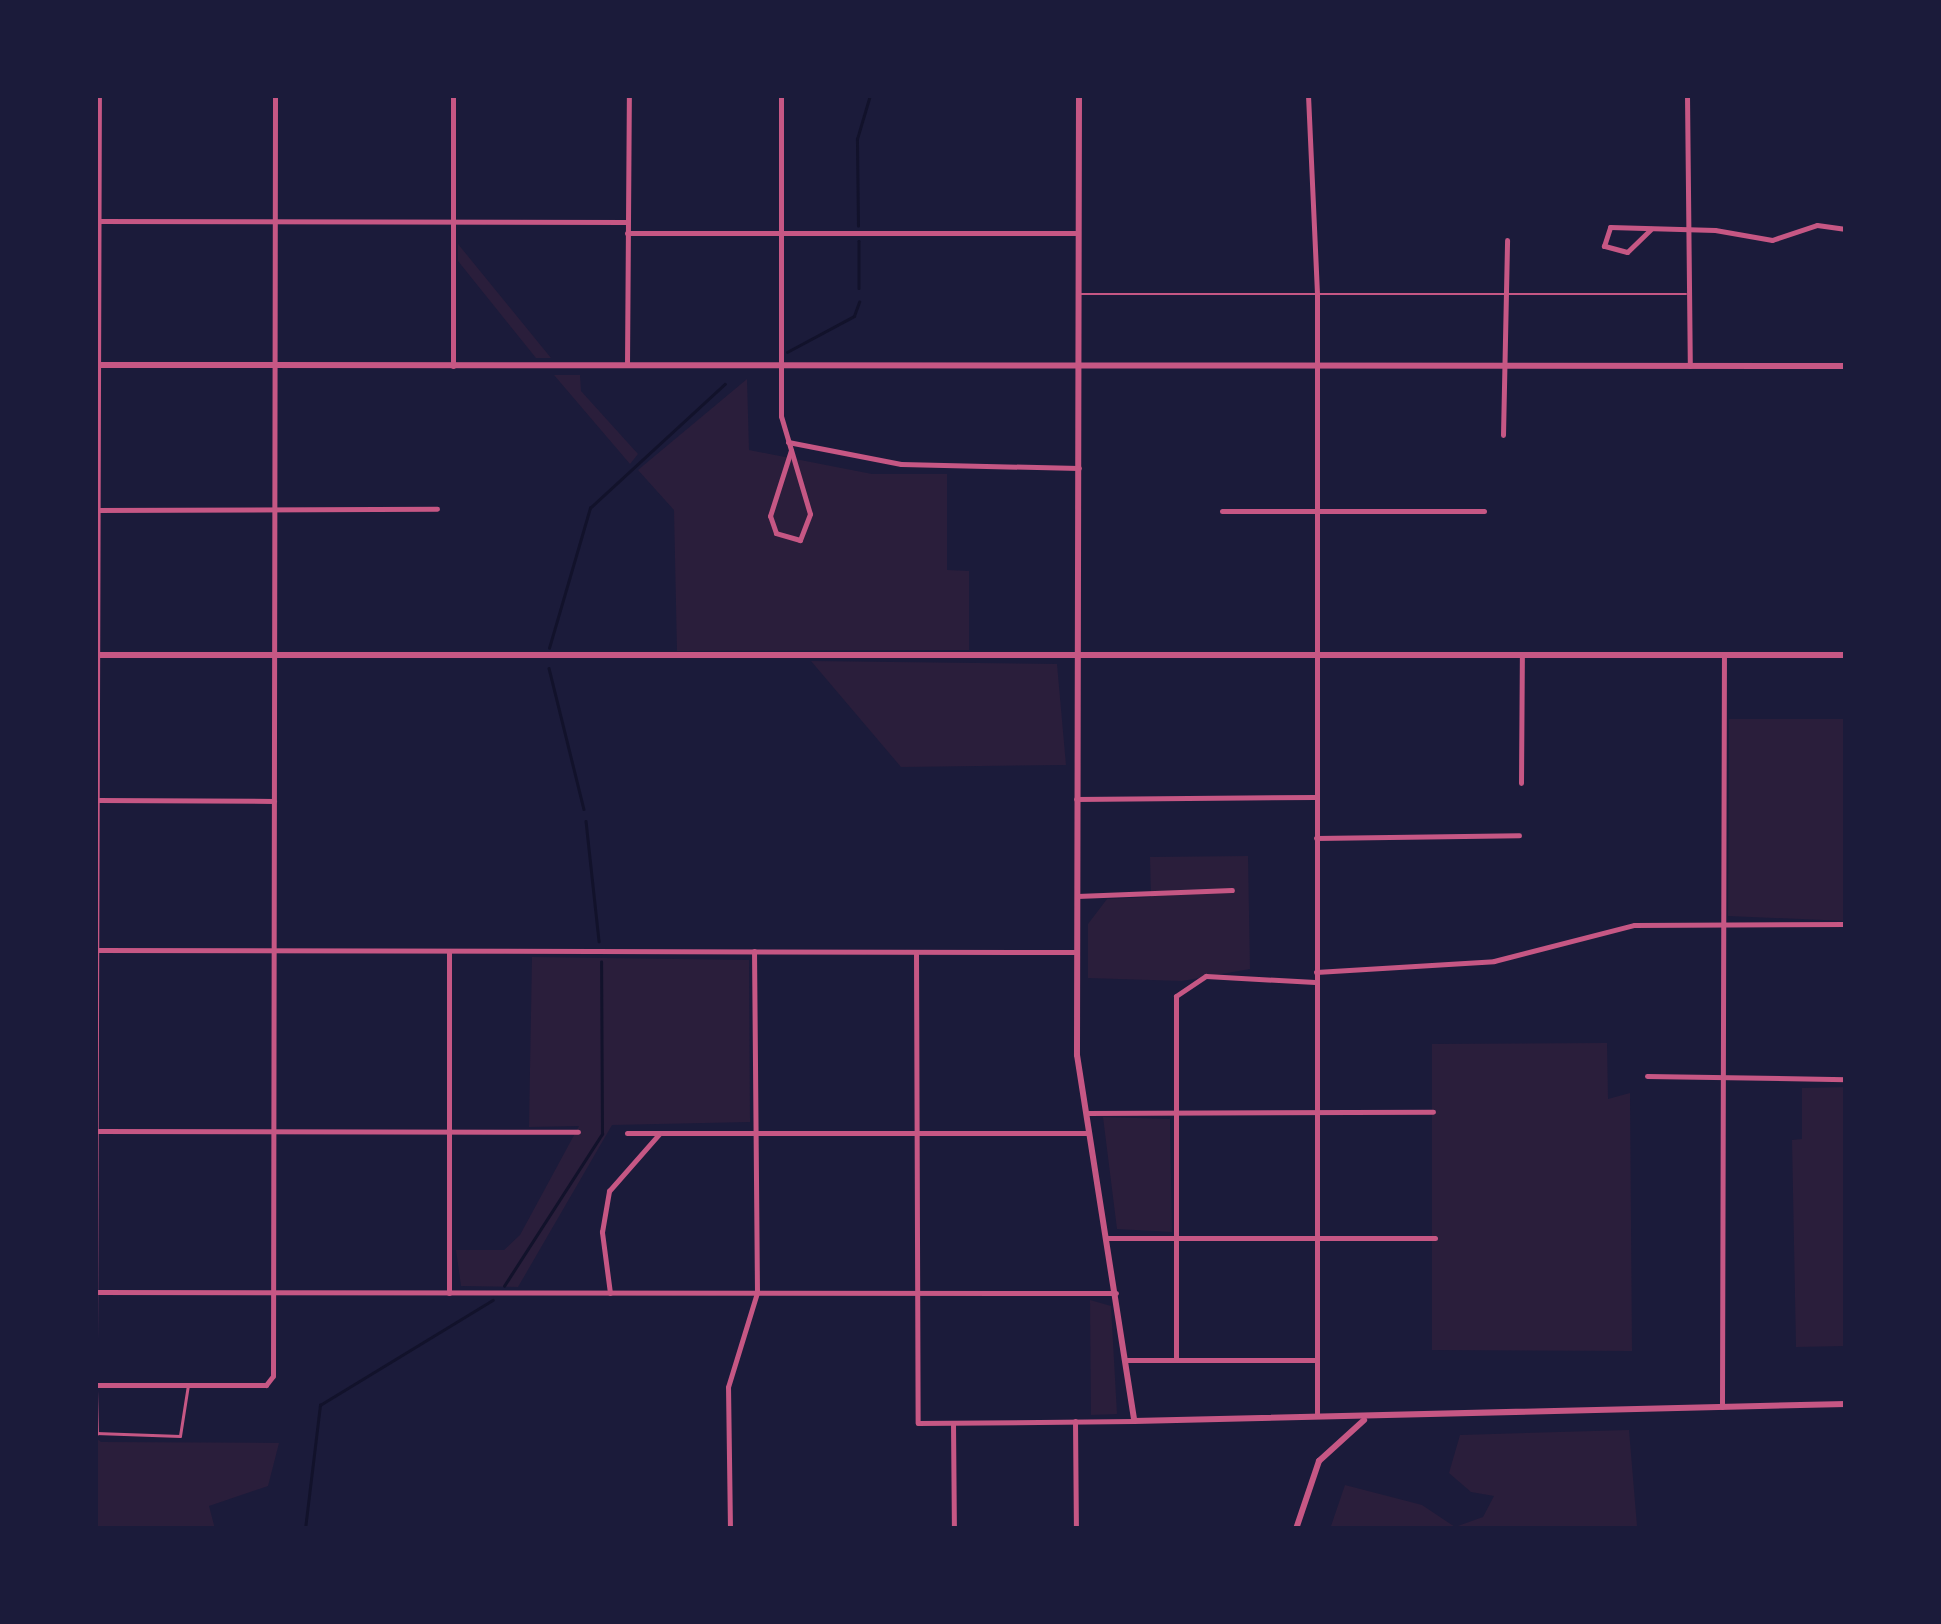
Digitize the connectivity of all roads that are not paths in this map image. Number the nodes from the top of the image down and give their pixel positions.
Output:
1 (99, 95) edge
2 (275, 95) edge
3 (452, 95) edge
4 (628, 95) edge
5 (781, 95) edge
6 (1079, 95) edge
7 (1308, 95) edge
8 (1687, 95) edge
9 (97, 221) edge
10 (275, 222) junction
11 (452, 222) junction
12 (627, 222) junction
13 (1651, 228) junction
14 (1688, 229) junction
15 (1846, 229) edge
16 (627, 233) junction
17 (780, 233) junction
18 (1078, 234) junction
19 (1508, 240) dead end
20 (1078, 294) junction
21 (1317, 294) junction
22 (1504, 294) junction
23 (1688, 294) junction
24 (96, 365) edge
25 (274, 365) junction
26 (453, 366) junction
27 (627, 366) junction
28 (780, 366) junction
29 (1078, 366) junction
30 (1316, 366) junction
31 (1503, 366) junction
32 (1690, 366) junction
33 (1846, 366) edge
34 (1503, 435) dead end
35 (788, 442) junction
36 (790, 450) junction
37 (1079, 468) junction
38 (96, 510) edge
39 (274, 510) junction
40 (438, 510) dead end
41 (1222, 511) dead end
42 (1316, 511) junction
43 (1484, 511) dead end
44 (96, 655) edge
45 (274, 655) junction
46 (1076, 655) junction
47 (1316, 655) junction
48 (1522, 655) junction
49 (1724, 655) junction
50 (1846, 655) edge
51 (1522, 783) dead end
52 (1316, 797) junction
53 (1076, 799) junction
54 (96, 800) edge
55 (274, 801) junction
56 (1520, 835) dead end
57 (1316, 838) junction
58 (1232, 890) dead end
59 (1077, 896) junction
60 (1721, 924) junction
61 (1846, 924) edge
62 (96, 950) edge
63 (274, 951) junction
64 (449, 951) junction
65 (754, 951) junction
66 (916, 952) junction
67 (1077, 952) junction
68 (1316, 972) junction
69 (1316, 982) junction
70 (1647, 1076) dead end
71 (1721, 1079) junction
72 (1846, 1079) edge
73 (1316, 1112) junction
74 (1433, 1112) dead end
75 (1084, 1113) junction
76 (1174, 1113) junction
77 (95, 1131) edge
78 (273, 1131) junction
79 (450, 1131) junction
80 (578, 1132) dead end
81 (627, 1133) dead end
82 (660, 1133) junction
83 (755, 1133) junction
84 (916, 1133) junction
85 (1087, 1133) junction
86 (1108, 1238) junction
87 (1176, 1238) junction
88 (1317, 1238) junction
89 (1435, 1238) dead end
90 (95, 1292) edge
91 (274, 1292) junction
92 (449, 1293) junction
93 (610, 1293) junction
94 (757, 1293) junction
95 (917, 1293) junction
96 (1116, 1294) junction
97 (95, 1345) edge
98 (1126, 1360) junction
99 (1176, 1360) junction
100 (1316, 1360) junction
101 (188, 1385) junction
102 (95, 1387) edge
103 (1846, 1404) edge
104 (1722, 1407) junction
105 (1316, 1419) junction
106 (1366, 1419) junction
107 (1075, 1421) junction
108 (1134, 1421) junction
109 (953, 1423) junction
110 (96, 1433) edge
111 (730, 1529) edge
112 (954, 1529) edge
113 (1076, 1529) edge
114 (1296, 1529) edge

1 - 9 street
2 - 10 street
3 - 11 street
4 - 12 street
5 - 17 street
6 - 18 street
7 - 21 street
8 - 14 street
9 - 10 street
9 - 24 street
10 - 11 street
10 - 25 street
11 - 12 street
11 - 26 street
12 - 16 street
13 - 13 street
13 - 14 street
14 - 15 street
14 - 23 street
16 - 17 street
16 - 27 street
17 - 18 street
17 - 28 street
18 - 20 street
19 - 22 street
20 - 21 lane
20 - 29 street
21 - 22 lane
21 - 30 street
22 - 23 lane
22 - 31 street
23 - 32 street
24 - 25 street
24 - 38 street
25 - 26 street
25 - 39 street
26 - 27 street
27 - 28 street
28 - 29 street
28 - 35 street
29 - 30 street
29 - 37 street
30 - 31 street
30 - 42 street
31 - 32 street
31 - 34 street
32 - 33 street
35 - 36 street
35 - 37 street
36 - 36 street
37 - 46 street
38 - 39 street
38 - 44 street
39 - 40 street
39 - 45 street
41 - 42 street
42 - 43 street
42 - 47 street
44 - 45 street
44 - 54 street
45 - 46 street
45 - 55 street
46 - 47 street
46 - 53 street
47 - 48 street
47 - 52 street
48 - 49 street
48 - 51 street
49 - 50 street
49 - 60 street
52 - 53 street
52 - 57 street
53 - 59 street
54 - 55 street
54 - 62 street
55 - 63 street
56 - 57 street
57 - 68 street
58 - 59 street
59 - 67 street
60 - 61 street
60 - 68 street
60 - 71 street
62 - 63 street
62 - 77 street
63 - 64 street
63 - 78 street
64 - 65 street
64 - 79 street
65 - 66 street
65 - 83 street
66 - 67 street
66 - 84 street
67 - 75 street
68 - 69 street
69 - 73 street
69 - 76 street
70 - 71 street
71 - 72 street
71 - 104 street
73 - 74 street
73 - 76 street
73 - 88 street
75 - 76 street
75 - 85 street
76 - 87 street
77 - 78 street
77 - 90 street
78 - 79 street
78 - 91 street
79 - 80 street
79 - 92 street
81 - 82 street
82 - 83 street
82 - 93 street
83 - 84 street
83 - 94 street
84 - 85 street
84 - 95 street
85 - 86 street
86 - 87 street
86 - 96 street
87 - 88 street
87 - 99 street
88 - 89 street
88 - 100 street
90 - 91 street
90 - 97 street
91 - 92 street
91 - 101 street
92 - 93 street
93 - 94 street
94 - 95 street
94 - 111 street
95 - 96 street
95 - 109 street
96 - 98 street
98 - 99 street
98 - 108 street
99 - 100 street
100 - 105 street
101 - 102 street
101 - 110 lane
102 - 110 street
103 - 104 street
104 - 106 street
105 - 106 street
105 - 108 street
106 - 114 street
107 - 108 street
107 - 109 street
107 - 113 street
109 - 112 street

